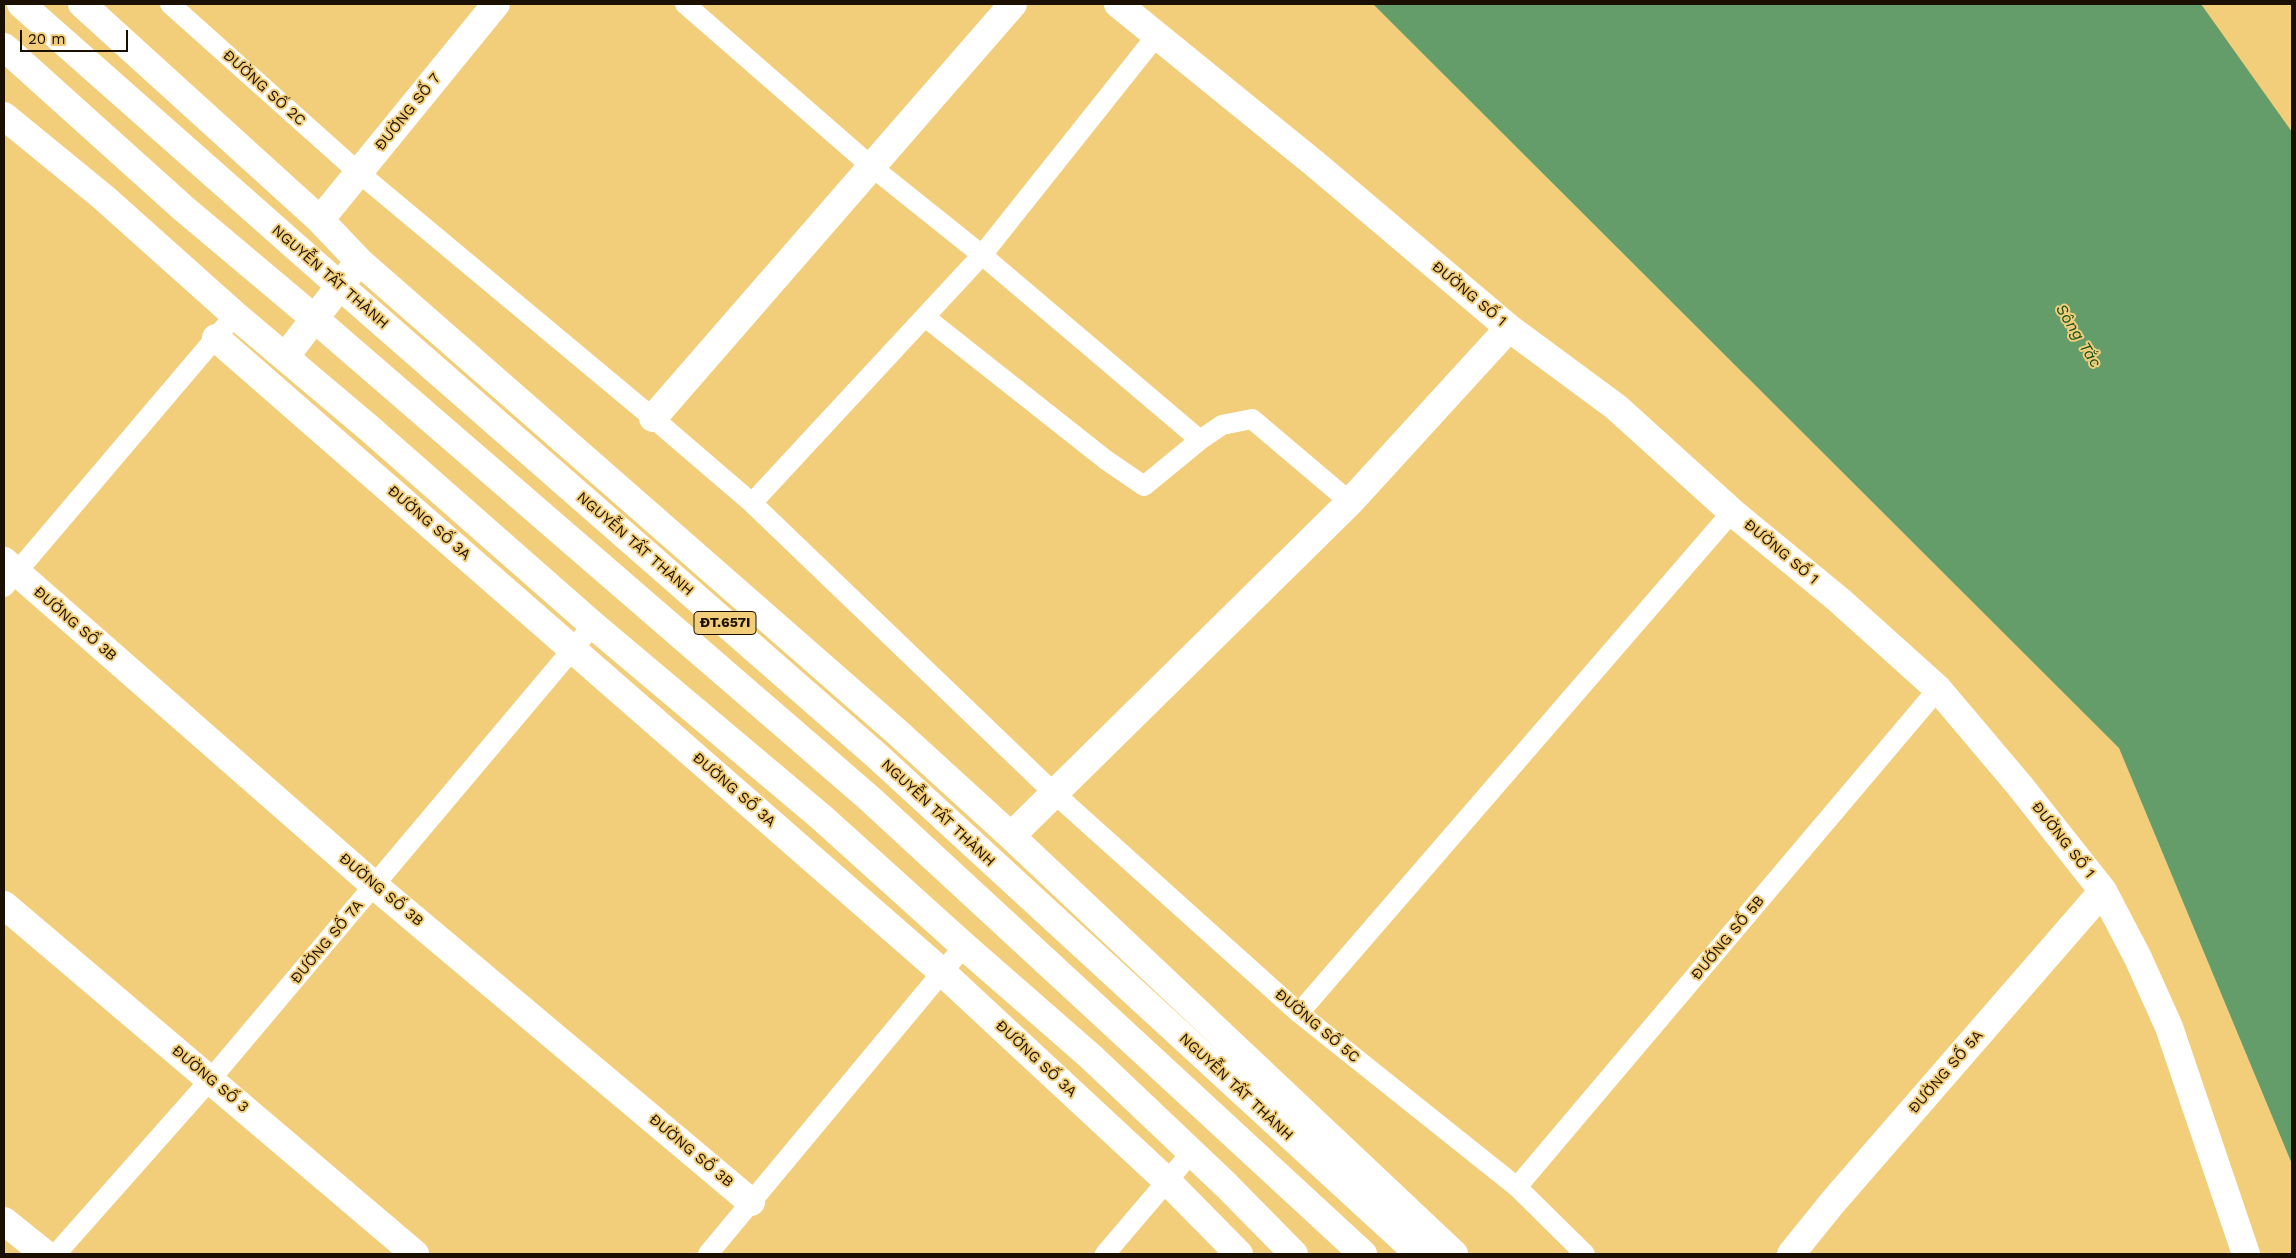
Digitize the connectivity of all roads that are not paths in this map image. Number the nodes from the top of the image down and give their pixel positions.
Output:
1 (21, 4) edge
2 (82, 4) edge
3 (170, 4) edge
4 (496, 4) edge
5 (685, 4) edge
6 (1013, 4) edge
7 (1118, 4) edge
8 (1157, 35) junction
9 (4, 47) edge
10 (4, 116) edge
11 (872, 167) junction
12 (358, 172) junction
13 (320, 220) junction
14 (982, 255) junction
15 (358, 261) junction
16 (340, 286) junction
17 (235, 315) junction
18 (925, 317) junction
19 (315, 319) junction
20 (1509, 328) junction
21 (216, 338) junction
22 (285, 357) junction
23 (653, 418) junction
24 (1200, 440) junction
25 (1350, 502) junction
26 (752, 504) junction
27 (1732, 512) junction
28 (8, 573) edge
29 (593, 625) junction
30 (573, 649) junction
31 (1938, 689) junction
32 (1054, 794) junction
33 (1011, 836) junction
34 (375, 886) junction
35 (2103, 890) junction
36 (4, 905) edge
37 (964, 946) junction
38 (942, 972) junction
39 (1299, 1013) junction
40 (210, 1080) junction
41 (1191, 1153) junction
42 (1167, 1181) junction
43 (1517, 1187) junction
44 (751, 1202) junction
45 (4, 1221) edge
46 (45, 1254) edge
47 (56, 1254) edge
48 (415, 1254) edge
49 (708, 1254) edge
50 (1105, 1254) edge
51 (1239, 1254) edge
52 (1294, 1254) edge
53 (1363, 1254) edge
54 (1419, 1254) edge
55 (1454, 1254) edge
56 (1585, 1254) edge
57 (1791, 1254) edge
58 (2246, 1254) edge

1 - 16 street, NGUYỄN TẤT THÀNH / ĐT.657I
2 - 13 street, NGUYỄN TẤT THÀNH
3 - 12 lane, ĐƯỜNG SỐ 2C
4 - 12 street, ĐƯỜNG SỐ 7
5 - 11 lane
6 - 11 street
7 - 8 street, ĐƯỜNG SỐ 1
8 - 14 lane
8 - 20 street, ĐƯỜNG SỐ 1
9 - 19 street, ĐT.657I
10 - 17 street
11 - 14 lane
11 - 23 street
12 - 13 street, ĐƯỜNG SỐ 7
12 - 23 lane, ĐƯỜNG SỐ 2C
13 - 15 street, NGUYỄN TẤT THÀNH
14 - 18 lane
14 - 24 lane
15 - 16 street
15 - 33 street, NGUYỄN TẤT THÀNH
16 - 19 street
16 - 54 street, NGUYỄN TẤT THÀNH / ĐT.657I
17 - 21 lane
17 - 22 street
18 - 24 lane
18 - 26 lane
19 - 22 street
19 - 53 street, ĐT.657I
20 - 25 street
20 - 27 street, ĐƯỜNG SỐ 1
21 - 28 lane
21 - 30 street, ĐƯỜNG SỐ 3A
22 - 29 street
23 - 26 lane, ĐƯỜNG SỐ 2C
24 - 25 lane
25 - 32 street
26 - 32 lane, ĐƯỜNG SỐ 5C
27 - 31 street, ĐƯỜNG SỐ 1
27 - 39 lane
28 - 34 street, ĐƯỜNG SỐ 3B
29 - 30 lane, ĐƯỜNG SỐ 7A
29 - 37 street
30 - 34 lane, ĐƯỜNG SỐ 7A
30 - 38 street, ĐƯỜNG SỐ 3A
31 - 35 street, ĐƯỜNG SỐ 1
31 - 43 lane, ĐƯỚNG SỐ 5B
32 - 33 street
32 - 39 lane, ĐƯỜNG SỐ 5C
33 - 55 street, NGUYỄN TẤT THÀNH
34 - 40 lane, ĐƯỜNG SỐ 7A
34 - 44 street, ĐƯỜNG SỐ 3B
35 - 57 street, ĐƯỜNG SỐ 5A
35 - 58 street, ĐƯỜNG SỐ 1
36 - 40 street, ĐƯỜNG SỐ 3
37 - 38 lane
37 - 41 street
38 - 42 street, ĐƯỜNG SỐ 3A
38 - 44 lane
39 - 43 lane, ĐƯỜNG SỐ 5C
40 - 47 lane, ĐƯỜNG SỐ 7A
40 - 48 street, ĐƯỜNG SỐ 3
41 - 42 lane
41 - 52 street
42 - 50 lane
42 - 51 street, ĐƯỜNG SỐ 3A
43 - 56 lane, ĐƯỜNG SỐ 5C
44 - 49 lane
45 - 46 street

